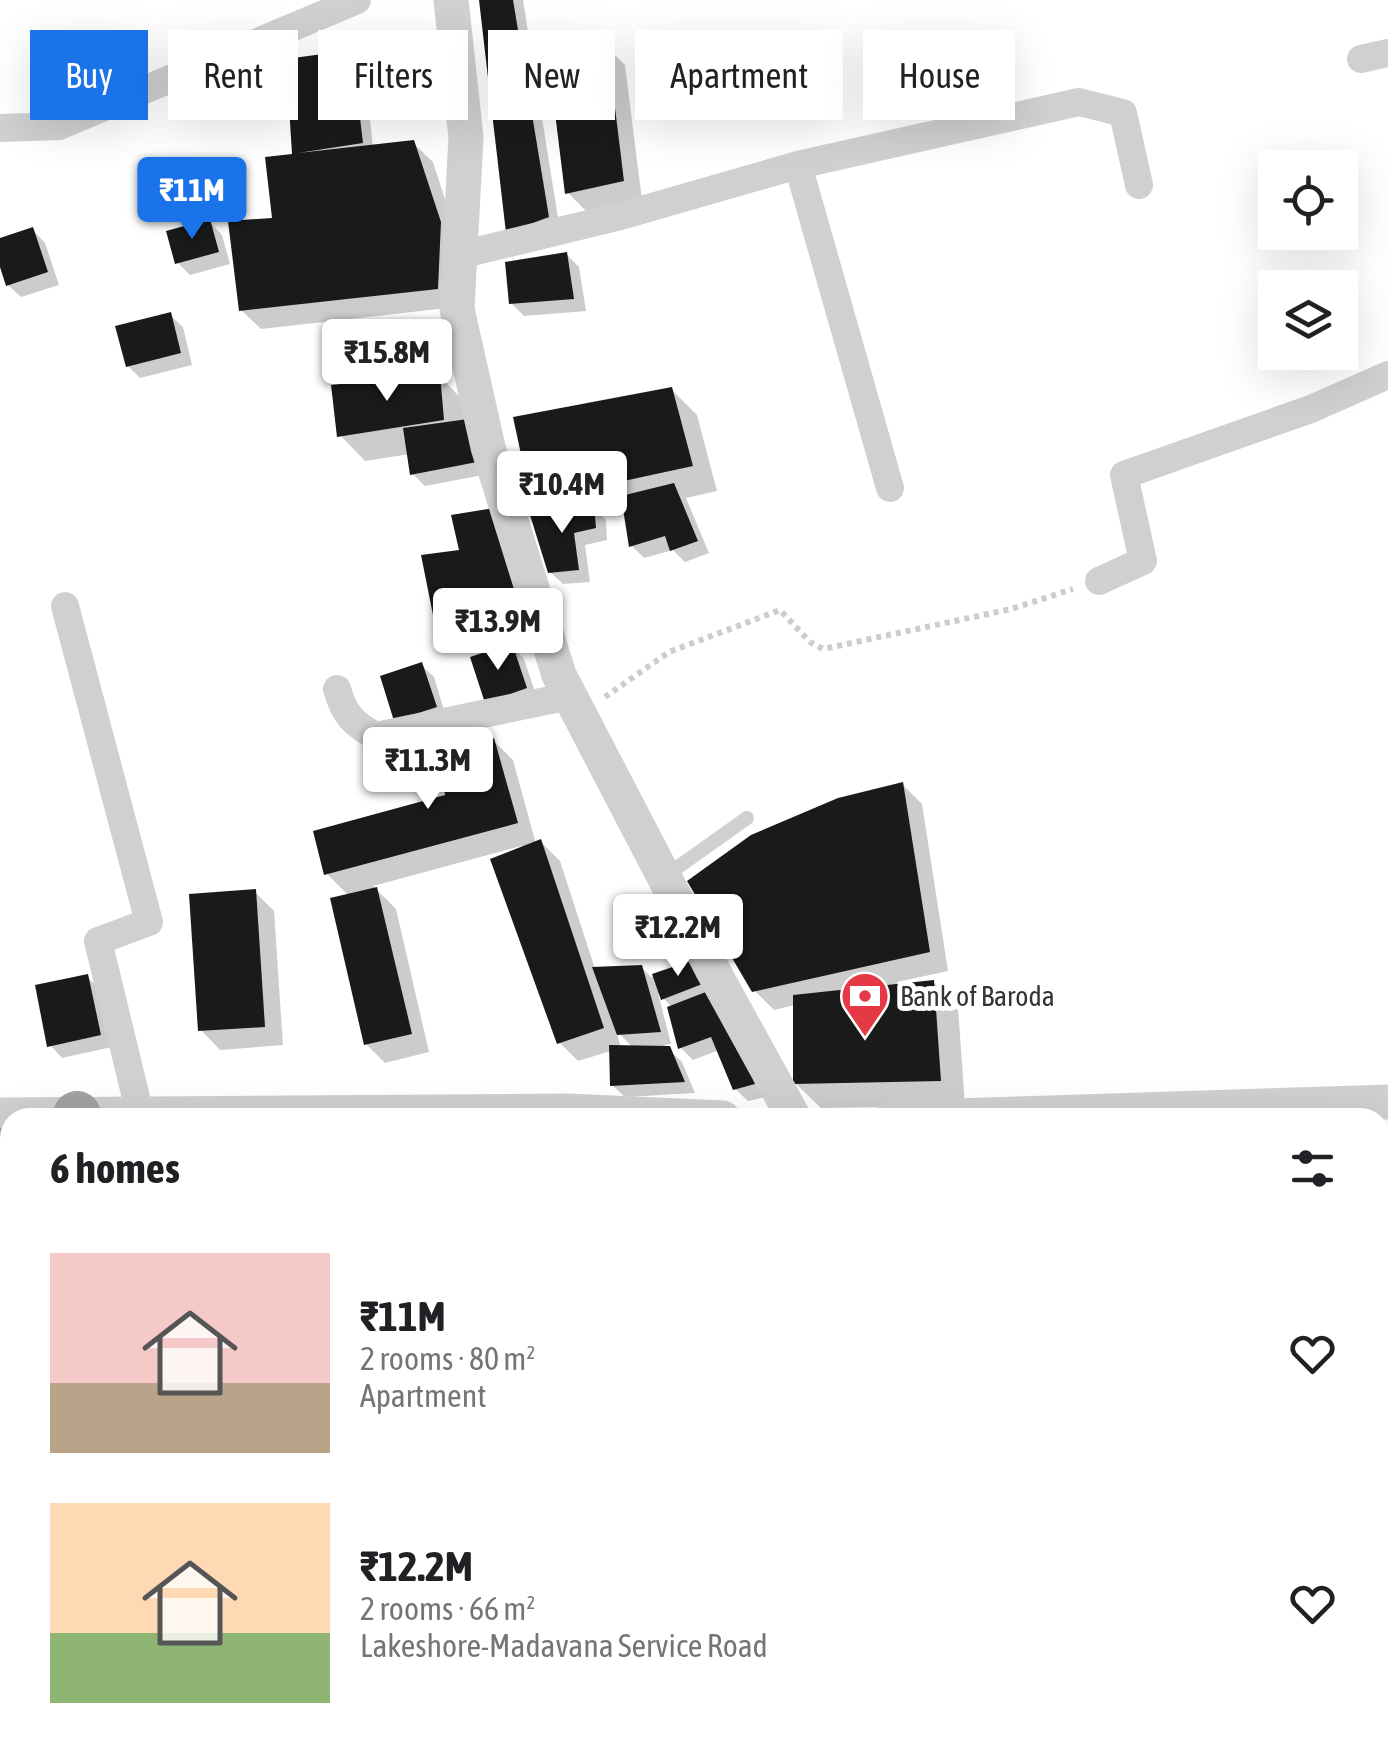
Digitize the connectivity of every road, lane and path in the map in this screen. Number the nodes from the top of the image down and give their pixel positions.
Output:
1 (357, 0) edge
2 (452, 0) edge
3 (0, 128) edge
4 (798, 165) junction
5 (1139, 185) dead end
6 (460, 255) junction
7 (1388, 374) edge
8 (890, 488) dead end
9 (1099, 581) joint
10 (65, 606) dead end
11 (338, 689) dead end
12 (575, 706) junction
13 (747, 818) dead end
14 (664, 877) junction
15 (1388, 1102) edge
16 (139, 1108) edge
17 (789, 1108) edge
18 (1202, 1108) edge

1 - 3 street
2 - 6 street
4 - 5 street
4 - 6 street
4 - 8 street
6 - 12 street
7 - 9 street
9 - 12 path
10 - 16 street
11 - 12 street
12 - 14 street
13 - 14 lane
14 - 17 street
15 - 18 street

